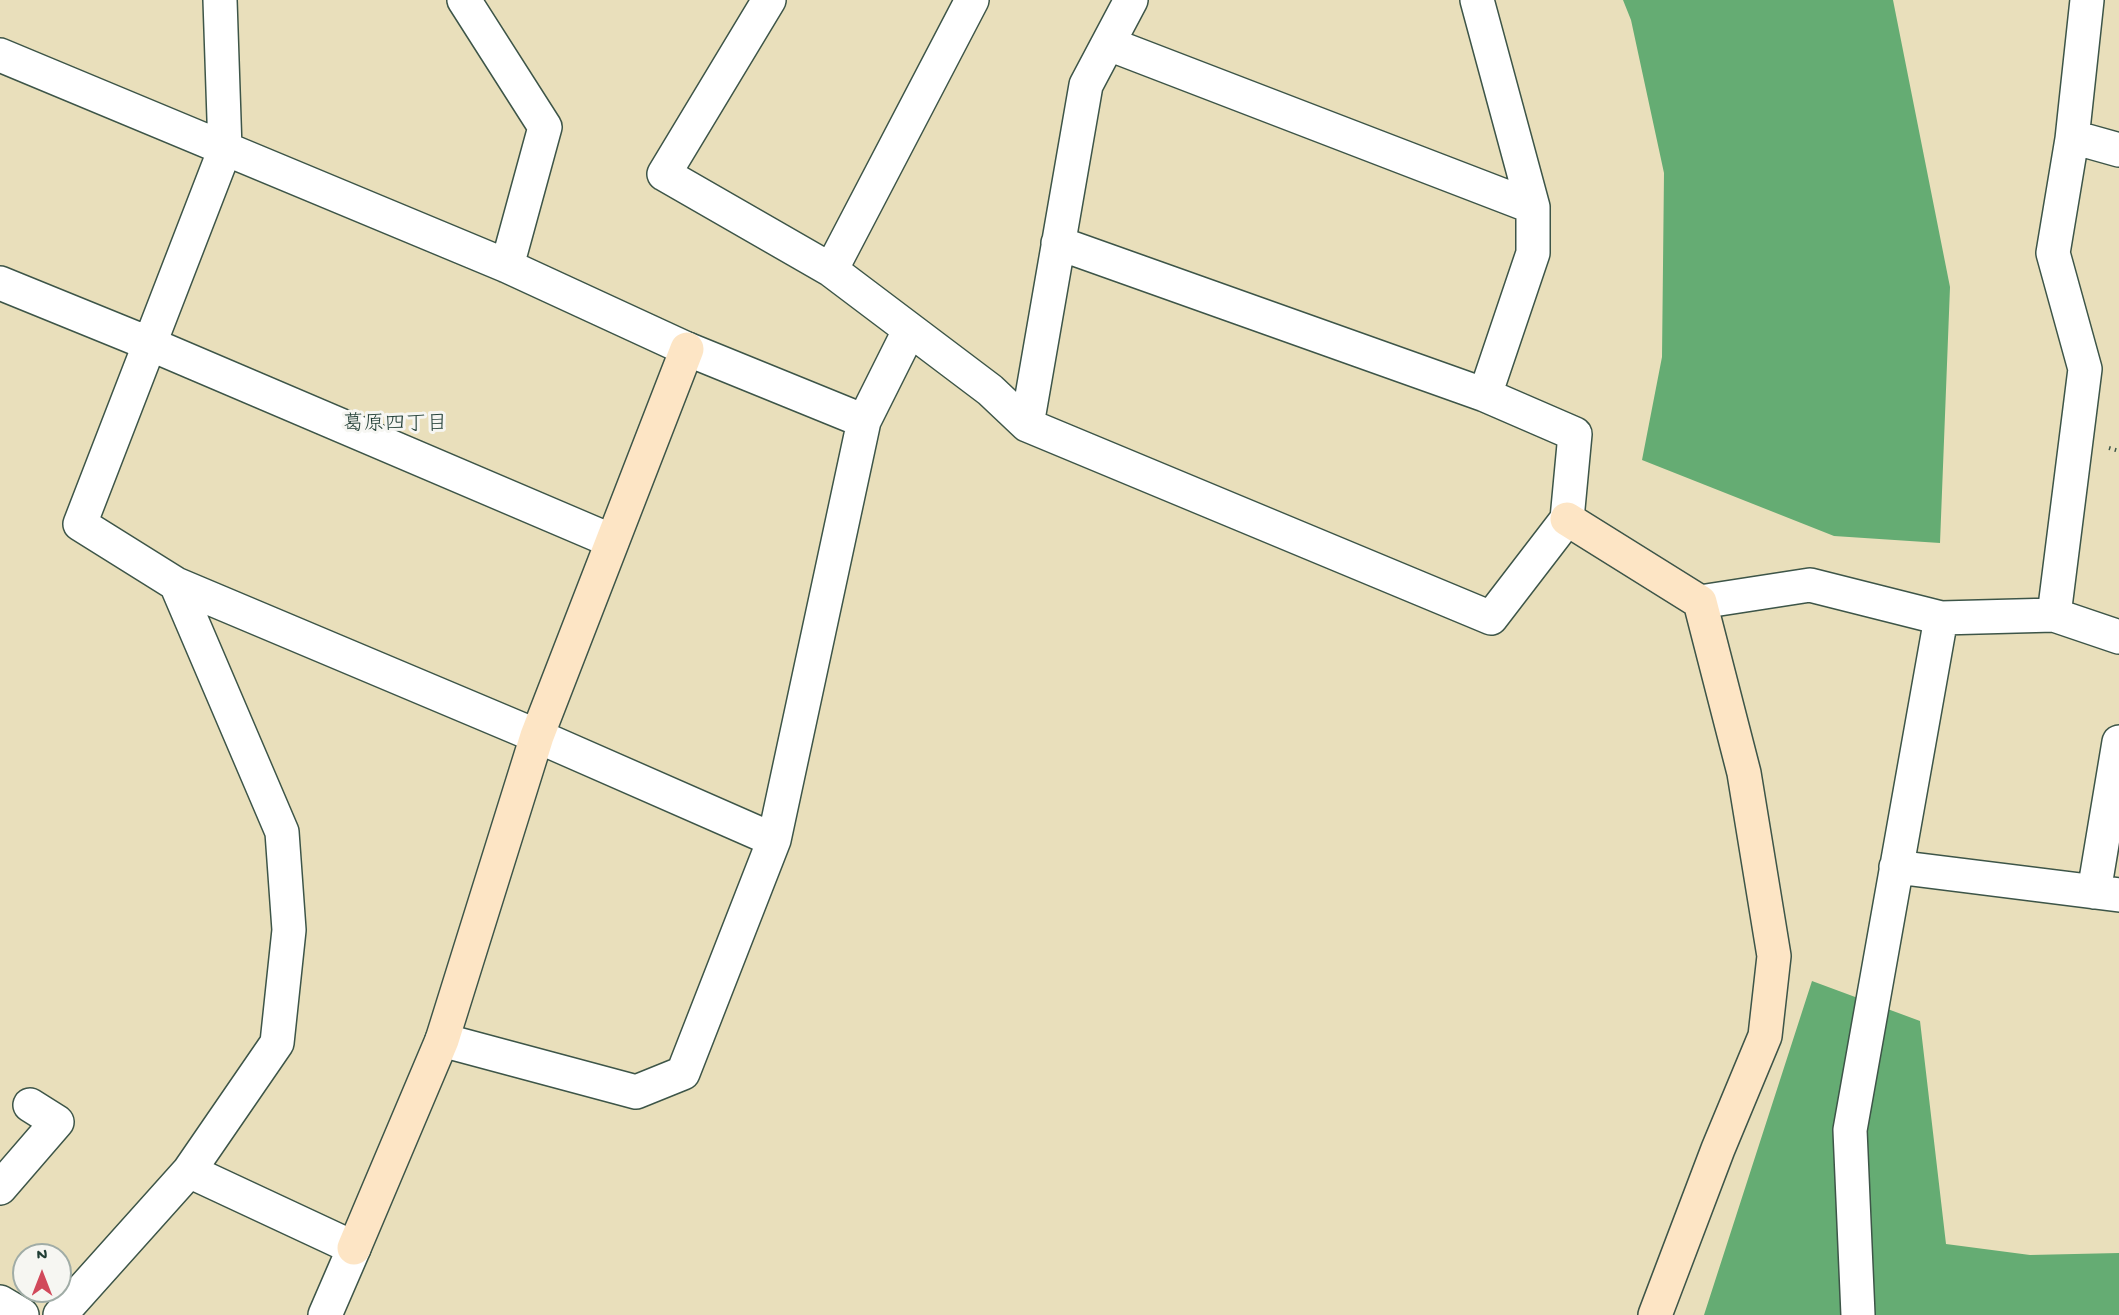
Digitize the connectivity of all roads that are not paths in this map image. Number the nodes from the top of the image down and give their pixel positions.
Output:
1 (220, 0) edge
2 (464, 0) edge
3 (769, 0) edge
4 (972, 0) edge
5 (1131, 0) edge
6 (1477, 0) edge
7 (2087, 0) edge
8 (1109, 44) junction
9 (0, 55) edge
10 (2072, 140) junction
11 (225, 149) junction
12 (2119, 150) edge
13 (1533, 207) junction
14 (1058, 243) junction
15 (507, 266) junction
16 (831, 270) junction
17 (0, 283) edge
18 (909, 331) junction
19 (150, 344) junction
20 (687, 350) junction
21 (1485, 395) junction
22 (864, 421) junction
23 (1027, 424) junction
24 (1567, 519) junction
25 (612, 541) junction
26 (176, 584) junction
27 (1700, 602) junction
28 (2054, 615) junction
29 (1941, 618) junction
30 (2119, 637) edge
31 (537, 736) junction
32 (2119, 740) edge
33 (774, 840) junction
34 (1896, 867) junction
35 (2107, 893) edge
36 (442, 1040) junction
37 (30, 1105) dead end
38 (189, 1171) junction
39 (0, 1188) edge
40 (354, 1248) junction
41 (0, 1302) edge
42 (22, 1315) edge
43 (60, 1315) edge
44 (325, 1315) edge
45 (1654, 1315) edge
46 (1858, 1315) edge

1 - 11 street
2 - 15 street
3 - 16 street
4 - 16 street
5 - 8 street
6 - 13 street
7 - 10 street
8 - 13 street
8 - 14 street
9 - 11 street
10 - 12 street
10 - 28 street
11 - 15 street
11 - 19 street
13 - 21 street
14 - 21 street
14 - 23 street
15 - 20 street
16 - 18 street
17 - 19 street
18 - 22 street
18 - 23 street
19 - 25 street
19 - 26 street
20 - 22 street
20 - 25 street
21 - 24 street
22 - 33 street
23 - 24 street
24 - 27 street
25 - 31 street
26 - 31 street
26 - 38 street
27 - 29 street
27 - 45 street
28 - 29 street
28 - 30 street
29 - 34 street
31 - 33 street
31 - 36 street
32 - 35 street
33 - 36 street
34 - 35 street
34 - 46 street
36 - 40 street
37 - 39 street
38 - 40 street
38 - 43 street
40 - 44 street
41 - 42 street

